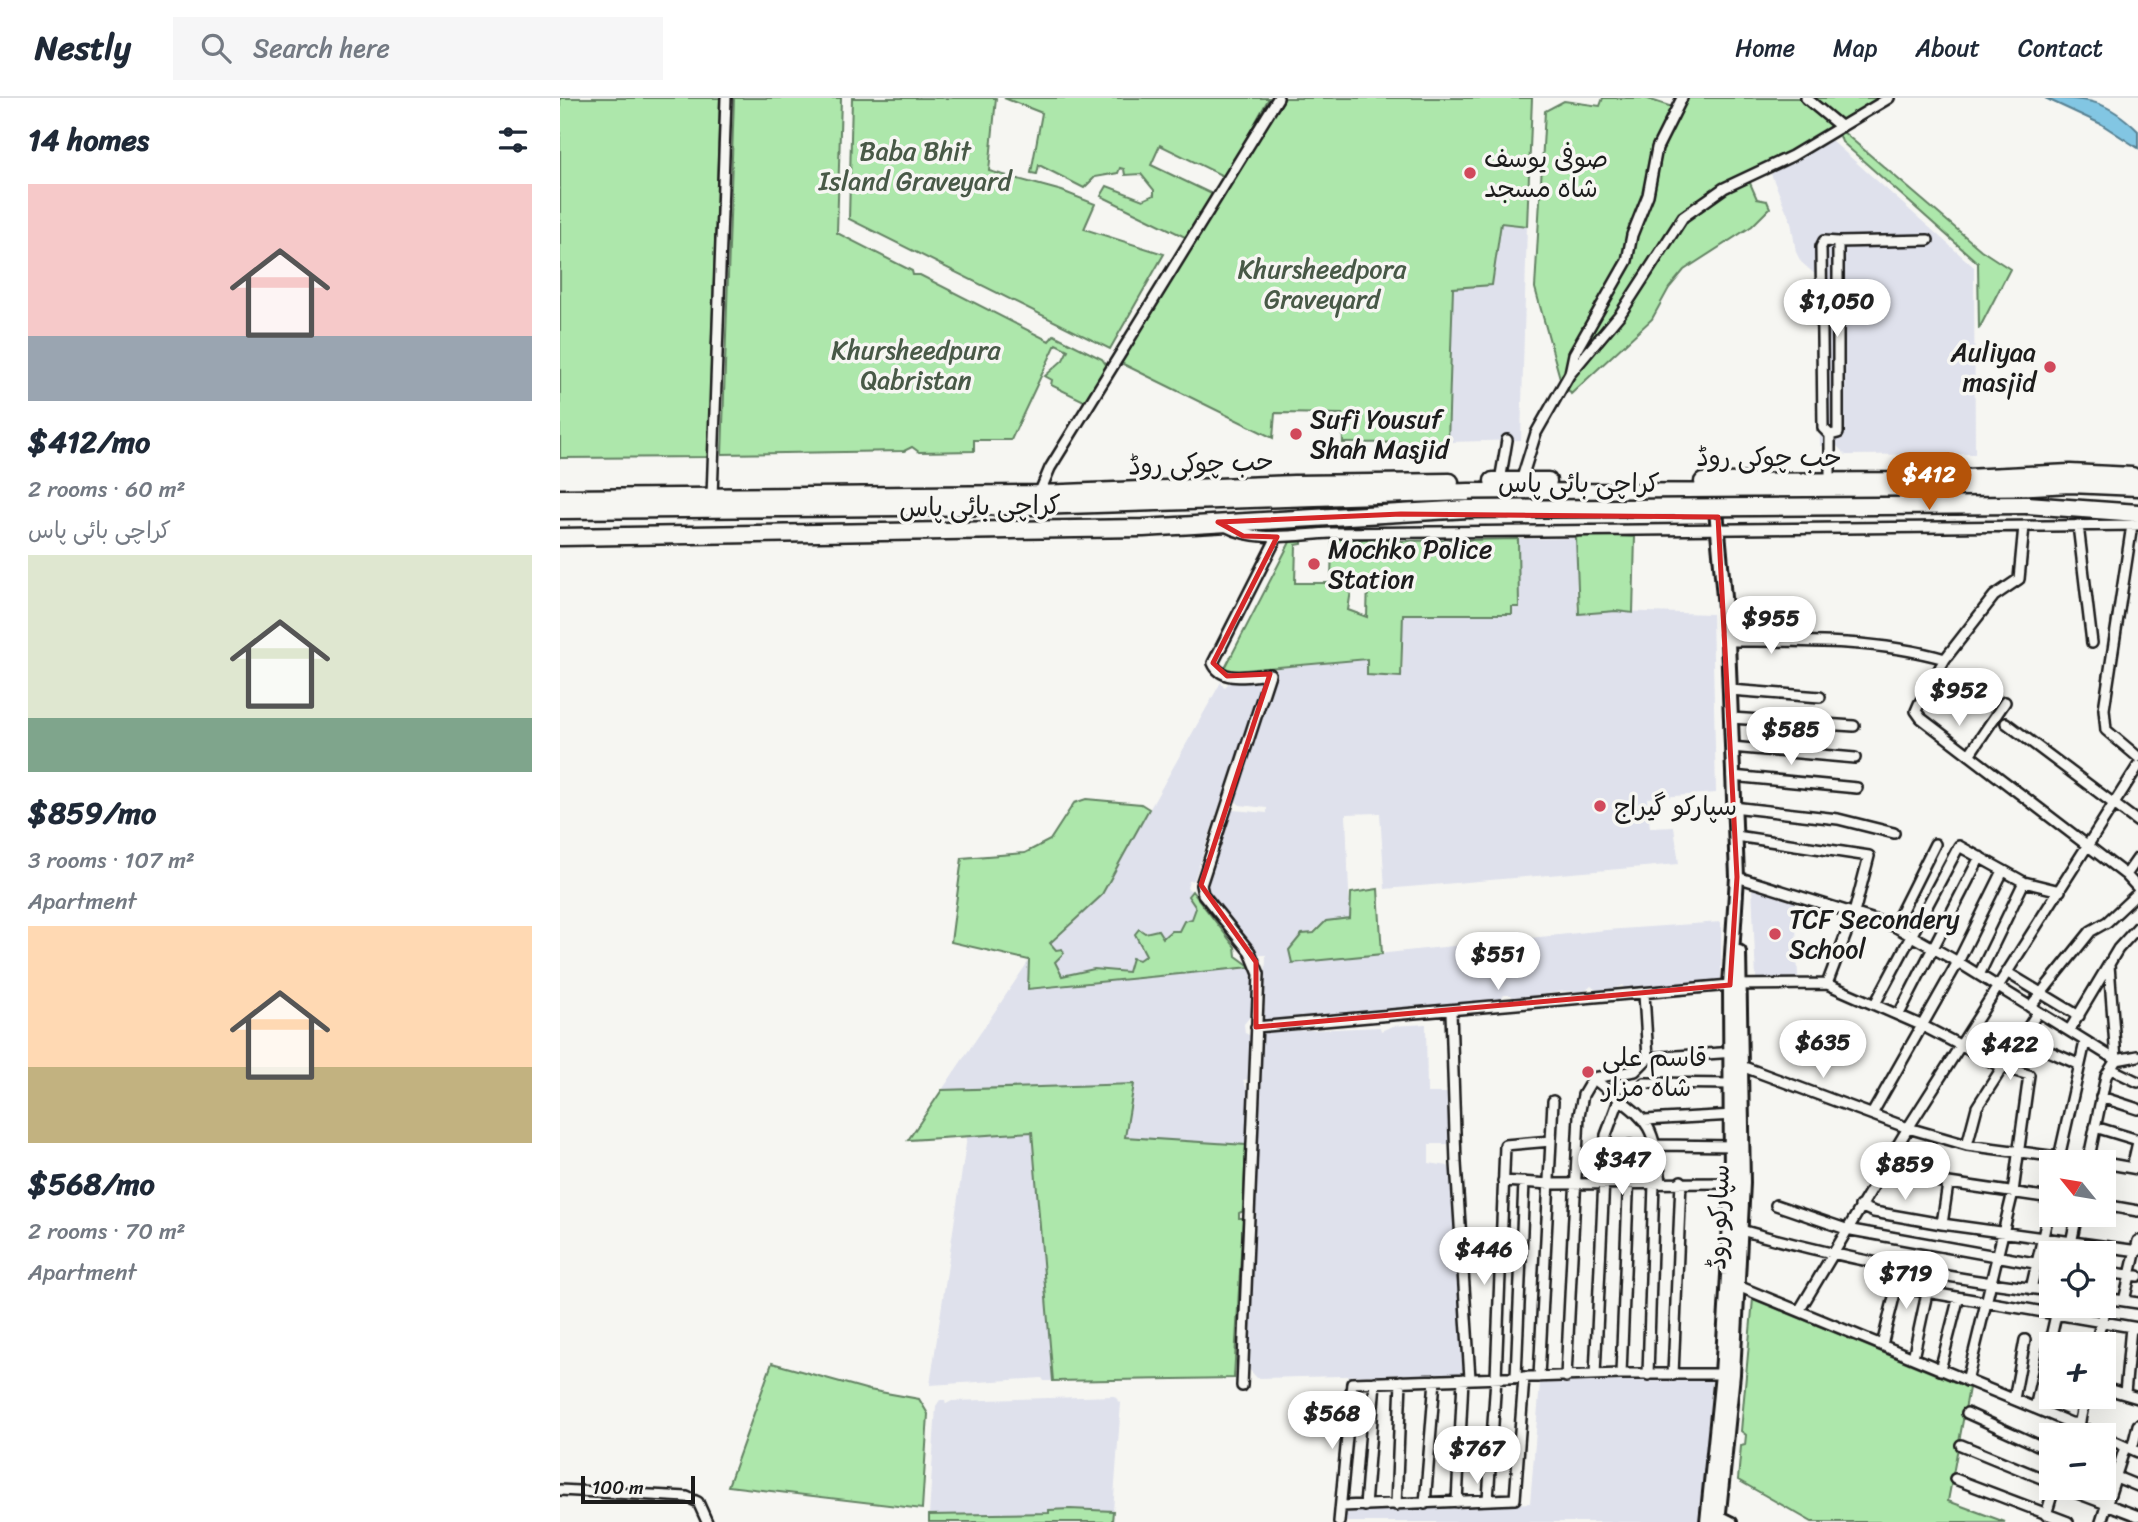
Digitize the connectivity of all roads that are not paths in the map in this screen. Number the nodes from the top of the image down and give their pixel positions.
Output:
1 (726, 98) edge
2 (1278, 98) edge
3 (1682, 98) edge
4 (1806, 98) edge
5 (1889, 98) edge
6 (1841, 127) junction
7 (1928, 240) dead end
8 (1838, 242) junction
9 (1569, 375) junction
10 (1830, 435) junction
11 (1507, 440) dead end
12 (2138, 476) edge
13 (1500, 481) junction
14 (1521, 481) junction
15 (1830, 481) junction
16 (1714, 487) junction
17 (2138, 487) edge
18 (1039, 494) junction
19 (712, 497) junction
20 (560, 498) edge
21 (560, 510) edge
22 (2024, 515) junction
23 (2136, 521) edge
24 (1218, 522) junction
25 (2078, 525) junction
26 (1720, 527) junction
27 (560, 537) edge
28 (1277, 537) junction
29 (1728, 641) junction
30 (2092, 643) dead end
31 (1945, 659) junction
32 (1730, 690) junction
33 (1820, 697) dead end
34 (2005, 702) dead end
35 (1731, 718) junction
36 (2006, 723) dead end
37 (1854, 726) dead end
38 (1731, 747) junction
39 (1969, 755) junction
40 (2138, 757) edge
41 (1854, 758) dead end
42 (2138, 766) edge
43 (1732, 776) junction
44 (1857, 788) dead end
45 (2115, 805) junction
46 (1734, 807) junction
47 (2138, 822) edge
48 (1894, 833) dead end
49 (1736, 836) junction
50 (1935, 844) dead end
51 (2089, 848) junction
52 (1980, 857) junction
53 (2138, 858) edge
54 (2003, 871) junction
55 (2126, 875) junction
56 (1737, 877) junction
57 (2024, 882) junction
58 (2060, 891) junction
59 (2138, 891) edge
60 (1854, 913) junction
61 (1894, 926) junction
62 (2138, 928) edge
63 (1911, 935) junction
64 (1934, 947) junction
65 (1958, 962) junction
66 (2109, 965) junction
67 (2008, 973) junction
68 (1979, 975) junction
69 (1827, 984) junction
70 (1736, 985) junction
71 (1999, 988) junction
72 (2039, 993) junction
73 (1644, 994) junction
74 (1875, 1004) junction
75 (2034, 1010) junction
76 (1451, 1012) junction
77 (1899, 1014) junction
78 (2079, 1016) junction
79 (1923, 1026) junction
80 (1256, 1027) junction
81 (2069, 1031) junction
82 (2021, 1039) junction
83 (2085, 1042) junction
84 (1962, 1046) junction
85 (2138, 1056) edge
86 (1648, 1058) junction
87 (1736, 1058) junction
88 (2114, 1064) junction
89 (2078, 1065) junction
90 (2002, 1067) junction
91 (1592, 1078) junction
92 (2138, 1082) edge
93 (1644, 1083) dead end
94 (1736, 1084) junction
95 (2101, 1097) junction
96 (1619, 1100) junction
97 (1553, 1101) dead end
98 (2138, 1109) edge
99 (1872, 1114) junction
100 (1737, 1115) junction
101 (1645, 1119) junction
102 (2095, 1127) junction
103 (1908, 1128) junction
104 (1552, 1141) junction
105 (2138, 1141) edge
106 (1630, 1145) dead end
107 (1657, 1145) junction
108 (1737, 1146) junction
109 (1967, 1146) junction
110 (2060, 1150) edge
111 (2092, 1150) edge
112 (2021, 1152) junction
113 (2039, 1155) edge
114 (2116, 1165) edge
115 (2135, 1169) edge
116 (1881, 1173) junction
117 (1503, 1181) junction
118 (1681, 1181) junction
119 (1524, 1182) junction
120 (1629, 1182) junction
121 (1602, 1183) junction
122 (1658, 1183) junction
123 (1737, 1183) junction
124 (1550, 1184) junction
125 (1576, 1184) junction
126 (1948, 1184) junction
127 (2014, 1192) junction
128 (2039, 1197) edge
129 (1776, 1205) dead end
130 (1860, 1206) junction
131 (2116, 1208) edge
132 (2138, 1211) edge
133 (1942, 1224) junction
134 (2044, 1227) edge
135 (1846, 1229) junction
136 (1741, 1230) junction
137 (2005, 1232) junction
138 (2041, 1237) junction
139 (2065, 1241) edge
140 (2138, 1241) edge
141 (2116, 1248) edge
142 (2137, 1251) edge
143 (1831, 1255) junction
144 (1998, 1258) junction
145 (2036, 1263) junction
146 (2039, 1264) edge
147 (1900, 1269) junction
148 (2116, 1274) edge
149 (2134, 1276) edge
150 (1993, 1283) junction
151 (1738, 1286) junction
152 (1896, 1287) junction
153 (2031, 1289) junction
154 (2039, 1290) edge
155 (1927, 1293) junction
156 (1958, 1300) junction
157 (2116, 1300) edge
158 (2124, 1301) junction
159 (1988, 1303) junction
160 (2138, 1303) edge
161 (2039, 1309) edge
162 (1799, 1311) junction
163 (2088, 1318) edge
164 (2102, 1318) edge
165 (2101, 1321) junction
166 (2134, 1328) edge
167 (2099, 1332) edge
168 (2025, 1340) dead end
169 (1882, 1345) junction
170 (1913, 1358) junction
171 (1940, 1370) junction
172 (1621, 1374) junction
173 (1728, 1374) junction
174 (1648, 1375) junction
175 (1673, 1375) junction
176 (1595, 1376) junction
177 (1520, 1377) junction
178 (1539, 1377) junction
179 (1566, 1377) junction
180 (1466, 1378) junction
181 (1496, 1378) junction
182 (1436, 1380) junction
183 (1402, 1381) junction
184 (1966, 1381) junction
185 (1375, 1382) junction
186 (1242, 1385) dead end
187 (2116, 1391) edge
188 (2124, 1393) junction
189 (2039, 1397) edge
190 (2138, 1398) edge
191 (2014, 1399) junction
192 (2035, 1408) junction
193 (1966, 1413) dead end
194 (2071, 1423) edge
195 (2138, 1425) edge
196 (1961, 1445) dead end
197 (2039, 1446) edge
198 (2132, 1449) edge
199 (2039, 1477) edge
200 (2116, 1477) joint
201 (1955, 1479) dead end
202 (2138, 1486) edge
203 (560, 1490) edge
204 (1488, 1500) junction
205 (2050, 1500) edge
206 (2094, 1500) edge
207 (2109, 1500) edge
208 (1457, 1502) junction
209 (1425, 1504) junction
210 (1396, 1505) junction
211 (2107, 1505) junction
212 (1342, 1506) junction
213 (1365, 1506) junction
214 (2046, 1515) junction
215 (2138, 1516) edge
216 (1715, 1520) edge
217 (707, 1522) edge
218 (1339, 1522) edge
219 (1732, 1522) edge
220 (2068, 1522) edge
221 (2101, 1522) edge

1 - 19 street
2 - 18 street
3 - 9 street
4 - 6 street
5 - 6 street
6 - 9 street
7 - 8 street
8 - 10 street
8 - 10 street
9 - 14 street
10 - 15 street
11 - 13 street
12 - 15 highway, حب چوکی روڈ
13 - 14 highway, حب چوکی روڈ
13 - 18 highway, حب چوکی روڈ
14 - 16 highway, حب چوکی روڈ
15 - 16 highway, حب چوکی روڈ
16 - 17 highway
16 - 21 highway
16 - 26 street, سپارکو روڈ
18 - 19 highway, حب چوکی روڈ
19 - 20 highway, حب چوکی روڈ
22 - 23 highway, کراچی بائی پاس
22 - 24 highway, کراچی بائی پاس
22 - 25 street
22 - 26 street
22 - 31 street
23 - 25 street
23 - 40 street
24 - 27 highway, کراچی بائی پاس
24 - 28 street
25 - 30 street
26 - 28 street
26 - 29 street, سپارکو روڈ
28 - 80 street
29 - 31 street
29 - 32 street, سپارکو روڈ
31 - 39 street
32 - 33 street
32 - 35 street, سپارکو روڈ
34 - 39 street
35 - 37 street
35 - 38 street, سپارکو روڈ
36 - 45 street
38 - 41 street
38 - 43 street, سپارکو روڈ
39 - 51 street
42 - 45 street
43 - 44 street
43 - 46 street, سپارکو روڈ
45 - 47 street
45 - 51 street
46 - 48 street
46 - 49 street, سپارکو روڈ
49 - 56 street, سپارکو روڈ
49 - 60 street
50 - 61 street
51 - 55 street
51 - 58 street
52 - 54 street
52 - 63 street
52 - 64 street
53 - 55 street
54 - 57 street
54 - 65 street
55 - 59 street
56 - 60 street
56 - 70 street, سپارکو روڈ
57 - 58 street
57 - 68 street
58 - 67 street
59 - 72 street
60 - 61 street
60 - 69 street
61 - 63 street
62 - 66 street
63 - 64 street
63 - 74 street
64 - 65 street
64 - 77 street
65 - 68 street
65 - 79 street
66 - 78 street
66 - 88 street
67 - 71 street
67 - 72 street
68 - 71 street
69 - 70 street
69 - 74 street
70 - 73 street
70 - 87 street, سپارکو روڈ
71 - 75 street
71 - 84 street
72 - 75 street
72 - 78 street
73 - 76 street
73 - 86 street
74 - 77 street
75 - 81 street
75 - 82 street
76 - 80 street
76 - 180 street
77 - 79 street
78 - 81 street
79 - 84 street
79 - 99 street
80 - 186 street
81 - 83 street
82 - 89 street
82 - 90 street
83 - 88 street
83 - 89 street
84 - 90 street
84 - 103 street
85 - 88 street
86 - 87 street
86 - 91 street
87 - 94 street, سپارکو روڈ
87 - 99 street
88 - 92 street
88 - 95 street
89 - 110 street
90 - 109 street
90 - 112 street
91 - 96 street
91 - 125 street
93 - 94 street
94 - 100 street, سپارکو روڈ
95 - 98 street
95 - 102 street
96 - 101 street
96 - 121 street
97 - 104 street
99 - 103 street
100 - 101 street
100 - 108 street, سپارکو روڈ
101 - 107 street
102 - 105 street
102 - 111 street
103 - 109 street
103 - 116 street
104 - 117 street
104 - 124 street
105 - 115 street
106 - 120 street
107 - 108 street
107 - 122 street
108 - 123 street, سپارکو روڈ
109 - 112 street
112 - 113 street
112 - 127 street
114 - 115 street
116 - 126 street
116 - 130 street
117 - 119 street
117 - 181 street
118 - 122 street
118 - 123 street
118 - 175 street
119 - 124 street
119 - 177 street
120 - 121 street
120 - 122 street
120 - 172 street
121 - 125 street
121 - 176 street
122 - 174 street
123 - 136 street, سپارکو روڈ
123 - 173 street, سپارکو روڈ
124 - 125 street
124 - 178 street
125 - 179 street
126 - 127 street
126 - 133 street
127 - 128 street
127 - 137 street
129 - 135 street
130 - 133 street
130 - 135 street
131 - 132 street
133 - 137 street
134 - 138 street
135 - 143 street
135 - 144 street
136 - 143 street
136 - 151 street, سپارکو روڈ
137 - 138 street
137 - 144 street
138 - 139 street
138 - 145 street
140 - 142 street
141 - 142 street
142 - 149 street
143 - 147 street
143 - 162 street
144 - 145 street
144 - 150 street
145 - 146 street
145 - 153 street
147 - 150 street
147 - 152 street
148 - 149 street
149 - 158 street
150 - 153 street
150 - 159 street
151 - 162 street
151 - 173 street, سپارکو روڈ
152 - 155 street
152 - 169 street
153 - 154 street
155 - 156 street
155 - 170 street
156 - 159 street
156 - 171 street
157 - 158 street
158 - 160 street
159 - 161 street
159 - 184 street
162 - 169 street
163 - 165 street
164 - 165 street
165 - 166 street
165 - 167 street
166 - 188 street
168 - 191 street
169 - 170 street
170 - 171 street
171 - 184 street
172 - 174 street
172 - 176 street
173 - 175 street
173 - 216 street, سپارکو روڈ
174 - 175 street
176 - 179 street
177 - 178 street
177 - 181 street
177 - 204 street
178 - 179 street
180 - 181 street
180 - 182 street
180 - 208 street
181 - 204 street
182 - 183 street
182 - 209 street
183 - 185 street
183 - 210 street
184 - 191 street
185 - 212 street
185 - 213 street
187 - 188 street
188 - 190 street
189 - 192 street
191 - 192 street
192 - 194 street
193 - 197 street
195 - 198 street
196 - 199 street
198 - 200 street
200 - 202 street
201 - 214 street
203 - 217 street
204 - 208 street
205 - 214 street
206 - 211 street
207 - 211 street
208 - 209 street
209 - 210 street
210 - 213 street
211 - 215 street
211 - 221 street
212 - 213 street
212 - 218 street
214 - 220 street
216 - 219 street

